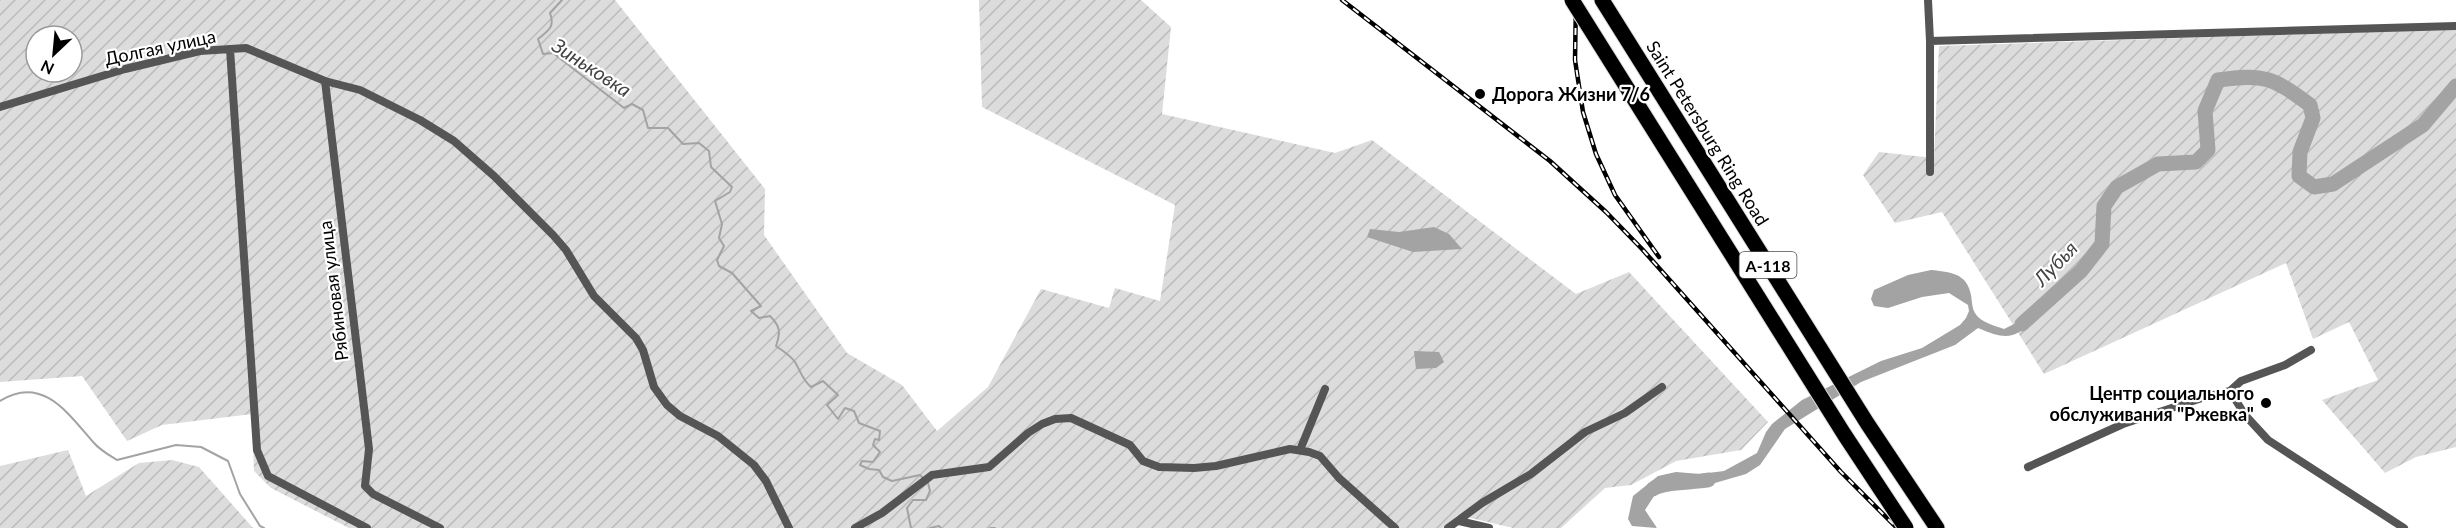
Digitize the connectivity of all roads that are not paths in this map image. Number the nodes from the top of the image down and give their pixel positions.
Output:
1 (1572, 0) edge
2 (1602, 0) edge
3 (1928, 0) edge
4 (2456, 26) edge
5 (1930, 40) junction
6 (230, 49) junction
7 (325, 81) junction
8 (0, 107) edge
9 (1930, 172) dead end
10 (2311, 350) dead end
11 (1662, 387) dead end
12 (1325, 389) dead end
13 (2230, 391) junction
14 (1300, 450) junction
15 (2028, 466) dead end
16 (1459, 521) junction
17 (367, 528) edge
18 (440, 528) edge
19 (789, 528) edge
20 (855, 528) edge
21 (1395, 528) edge
22 (1449, 528) edge
23 (1489, 528) edge
24 (1906, 528) edge
25 (1937, 528) edge
26 (2404, 528) edge

1 - 24 highway, А-118, bridge
2 - 25 highway, Saint Petersburg Ring Road / А-118
3 - 5 street
4 - 5 street
5 - 9 street
6 - 7 street, Долгая улица
6 - 8 street, Долгая улица
6 - 17 street
7 - 18 street, Рябиновая улица
7 - 19 street, Долгая улица
10 - 13 street
11 - 16 street
12 - 14 street
13 - 15 street
13 - 26 street
14 - 20 street
14 - 21 street
16 - 22 street
16 - 23 street

